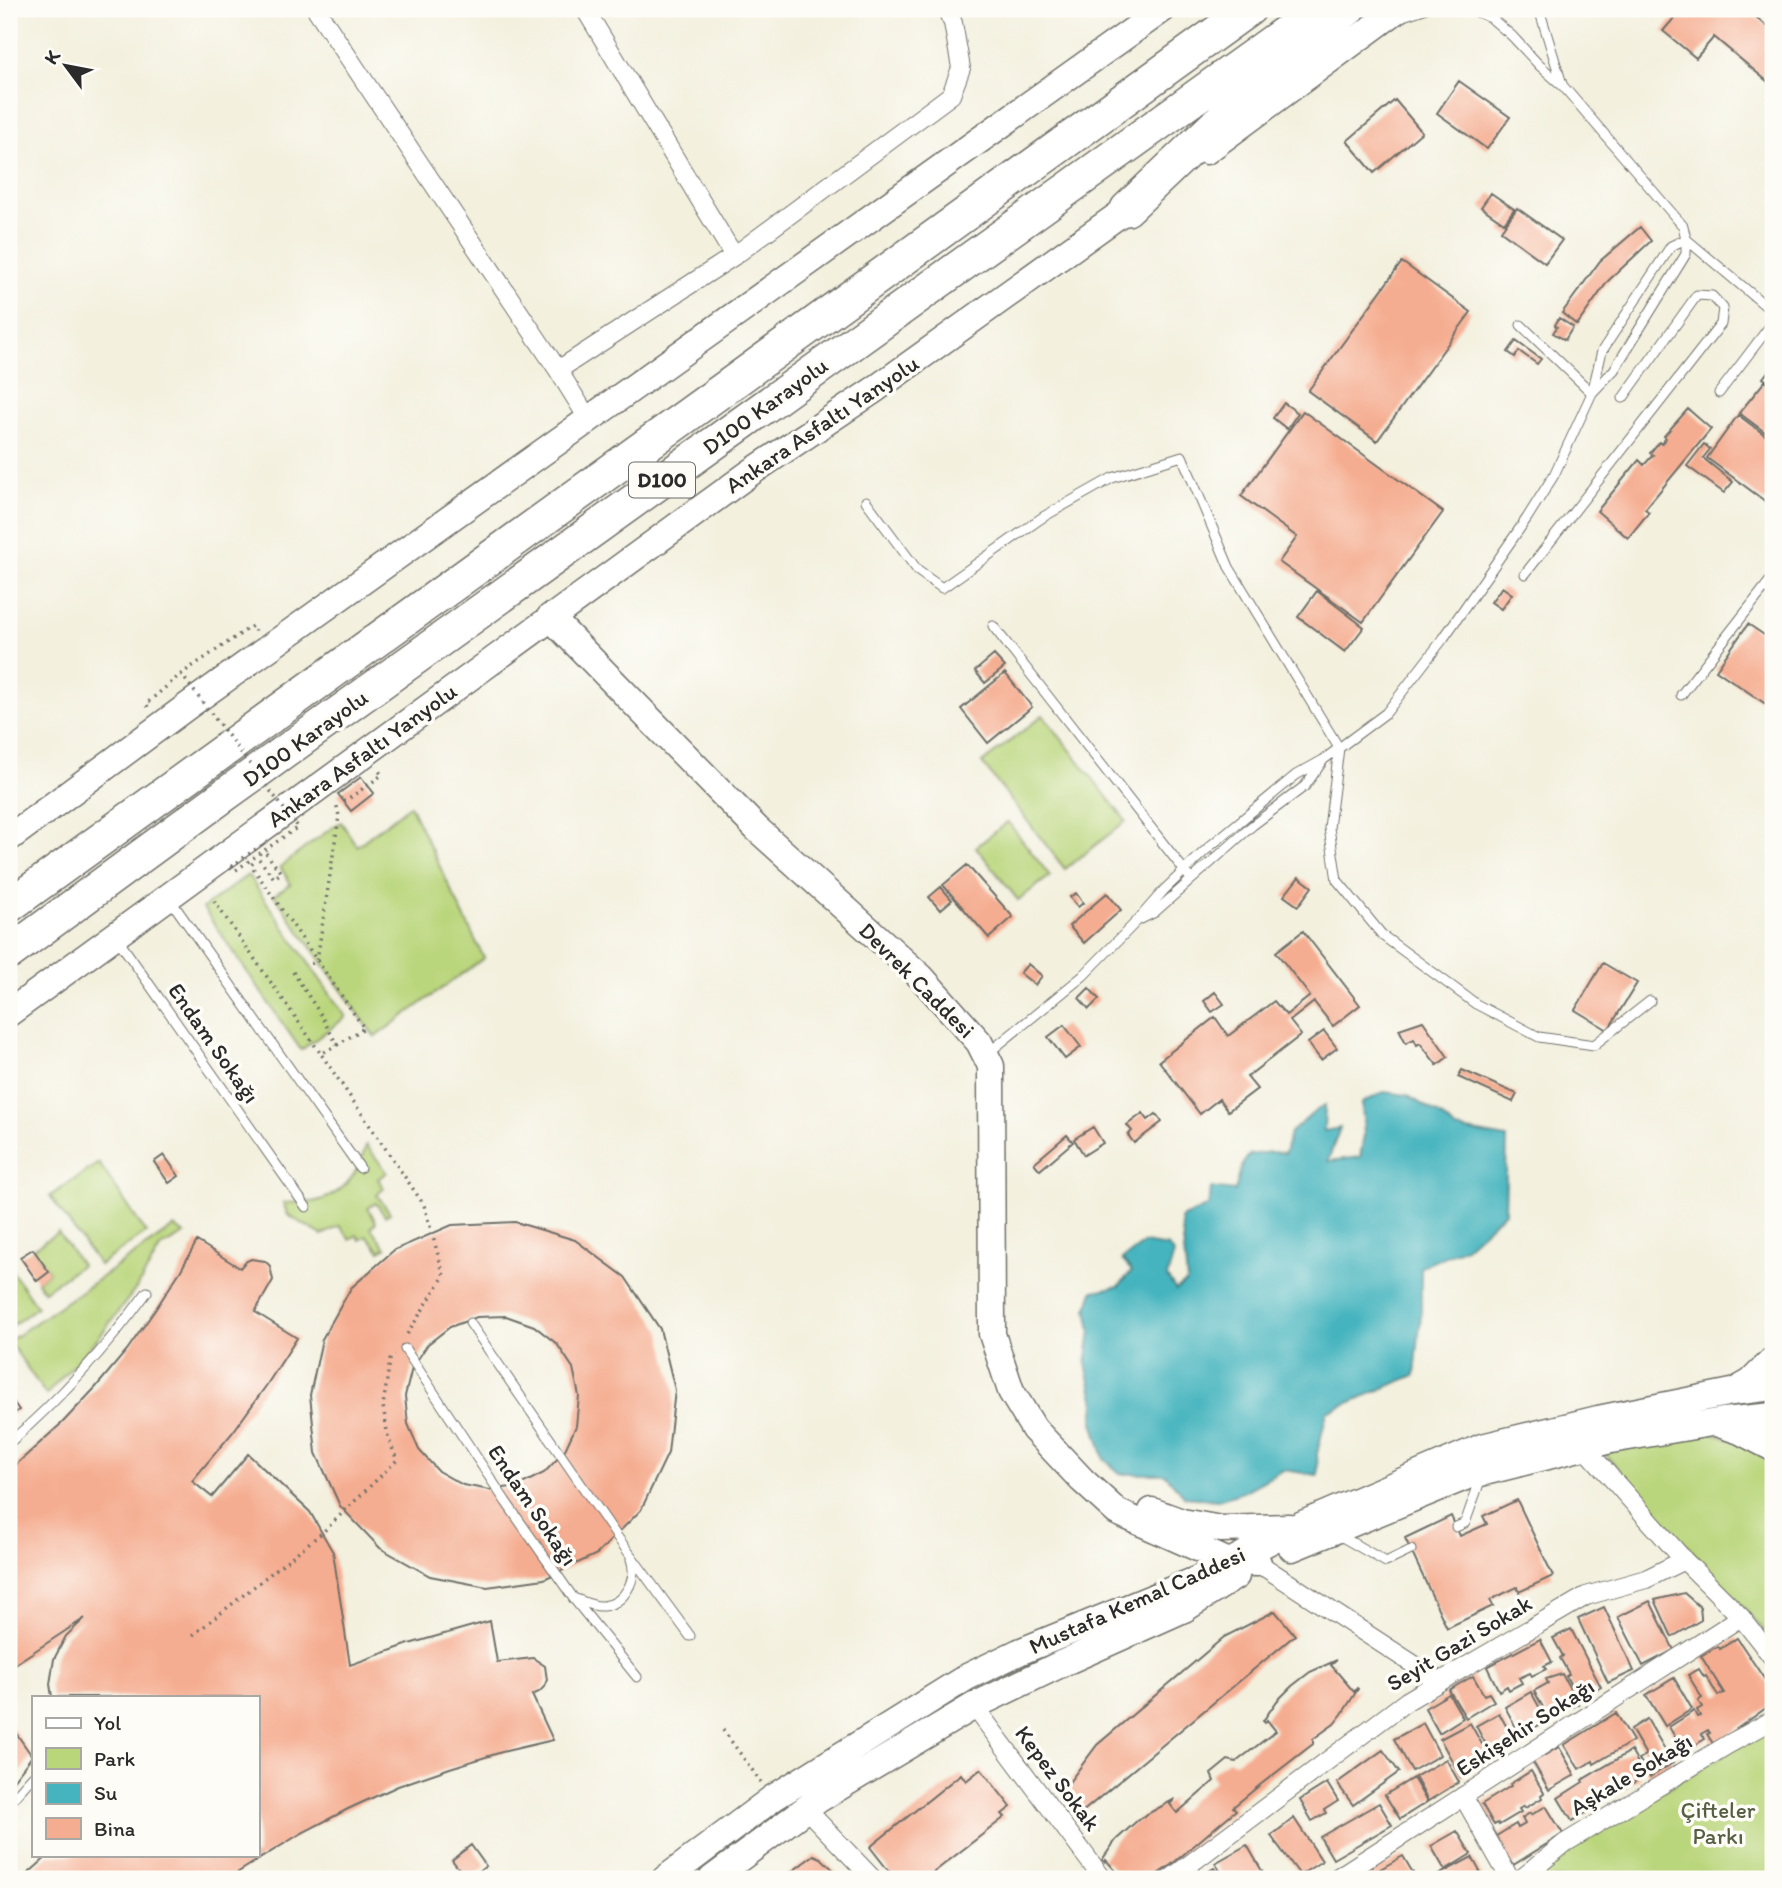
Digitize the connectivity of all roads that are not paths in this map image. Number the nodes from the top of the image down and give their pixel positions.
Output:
1 (316, 9) edge
2 (585, 9) edge
3 (946, 9) edge
4 (1163, 9) edge
5 (1249, 9) edge
6 (1318, 9) edge
7 (1348, 9) edge
8 (1424, 9) edge
9 (1470, 9) edge
10 (1539, 9) edge
11 (1388, 16) edge
12 (1563, 86) junction
13 (1127, 209) junction
14 (1686, 239) junction
15 (734, 256) junction
16 (1773, 312) edge
17 (1773, 322) edge
18 (1521, 325) dead end
19 (558, 370) junction
20 (1592, 393) junction
21 (1719, 393) dead end
22 (1623, 398) dead end
23 (589, 420) junction
24 (866, 501) dead end
25 (1525, 575) dead end
26 (1773, 577) edge
27 (550, 617) junction
28 (993, 626) dead end
29 (1681, 695) dead end
30 (1339, 748) junction
31 (1323, 760) junction
32 (9, 838) edge
33 (1184, 871) junction
34 (1191, 879) junction
35 (168, 896) junction
36 (9, 905) edge
37 (1136, 922) junction
38 (114, 935) junction
39 (9, 953) edge
40 (1650, 1001) dead end
41 (9, 1013) edge
42 (985, 1055) junction
43 (360, 1168) dead end
44 (306, 1207) dead end
45 (147, 1292) dead end
46 (470, 1323) dead end
47 (402, 1346) road end
48 (1773, 1360) edge
49 (1773, 1387) edge
50 (1732, 1392) junction
51 (1773, 1416) edge
52 (1714, 1423) junction
53 (9, 1443) edge
54 (1584, 1447) junction
55 (1773, 1448) edge
56 (1483, 1472) junction
57 (1082, 1480) junction
58 (1298, 1526) junction
59 (1456, 1527) dead end
60 (1332, 1532) junction
61 (1163, 1533) junction
62 (1410, 1550) dead end
63 (629, 1553) junction
64 (1684, 1560) junction
65 (1229, 1562) junction
66 (1258, 1563) junction
67 (1169, 1592) junction
68 (574, 1599) junction
69 (1741, 1617) junction
70 (690, 1636) dead end
71 (1773, 1658) edge
72 (637, 1677) dead end
73 (1439, 1681) junction
74 (974, 1706) junction
75 (1773, 1720) edge
76 (32, 1777) edge
77 (1463, 1796) junction
78 (9, 1803) edge
79 (806, 1809) junction
80 (665, 1879) edge
81 (712, 1879) edge
82 (873, 1879) edge
83 (1103, 1879) edge
84 (1170, 1879) edge
85 (1335, 1879) edge
86 (1510, 1879) edge
87 (1521, 1879) edge

1 - 19 street
2 - 15 street
3 - 15 street
4 - 23 street
5 - 36 highway, D100 Karayolu / D100
6 - 39 highway, D100 Karayolu / D100
7 - 13 highway
8 - 11 lane
9 - 12 lane
10 - 12 lane
11 - 13 street, Ankara Asfaltı Yanyolu
12 - 14 lane
13 - 27 street, Ankara Asfaltı Yanyolu
14 - 16 lane
14 - 20 lane
14 - 20 lane
15 - 19 street
17 - 21 lane
18 - 20 lane
19 - 23 street
20 - 30 lane
22 - 25 lane
23 - 32 street
24 - 30 lane
26 - 29 lane
27 - 35 street, Ankara Asfaltı Yanyolu
27 - 42 street, Devrek Caddesi
28 - 33 lane
30 - 31 lane
30 - 40 lane
31 - 33 lane
31 - 34 lane
33 - 34 lane
33 - 37 lane
34 - 37 lane
35 - 38 street, Ankara Asfaltı Yanyolu
35 - 43 lane, Endam Sokağı
37 - 42 lane
38 - 41 street, Ankara Asfaltı Yanyolu
38 - 44 lane, Endam Sokağı
42 - 57 street, Devrek Caddesi
45 - 53 lane
46 - 63 lane
47 - 68 lane, Endam Sokağı
48 - 50 street
49 - 50 street, Mustafa Kemal Caddesi
50 - 58 street, Mustafa Kemal Caddesi
51 - 52 street, Mustafa Kemal Caddesi
52 - 54 street, Mustafa Kemal Caddesi
52 - 55 street
54 - 56 street, Mustafa Kemal Caddesi
54 - 64 street
56 - 59 lane
56 - 60 street, Mustafa Kemal Caddesi
57 - 58 street, Devrek Caddesi
57 - 61 street, Devrek Caddesi
58 - 65 street, Mustafa Kemal Caddesi
60 - 62 lane
60 - 66 street, Mustafa Kemal Caddesi
61 - 65 street, Devrek Caddesi
61 - 67 street, Devrek Caddesi
63 - 68 lane
63 - 70 lane
64 - 69 street
64 - 73 street, Seyit Gazi Sokak
65 - 66 street, Devrek Caddesi
65 - 67 street, Mustafa Kemal Caddesi
66 - 73 street
66 - 74 street, Mustafa Kemal Caddesi
67 - 80 street, Mustafa Kemal Caddesi
68 - 72 lane, Endam Sokağı
69 - 71 street
69 - 77 street, Eskişehir Sokağı
73 - 84 street, Seyit Gazi Sokak
74 - 79 street, Mustafa Kemal Caddesi
74 - 83 street, Kepez Sokak
75 - 87 street, Aşkale Sokağı
76 - 78 lane
77 - 85 street, Eskişehir Sokağı
77 - 86 street
79 - 81 street, Mustafa Kemal Caddesi
79 - 82 street

